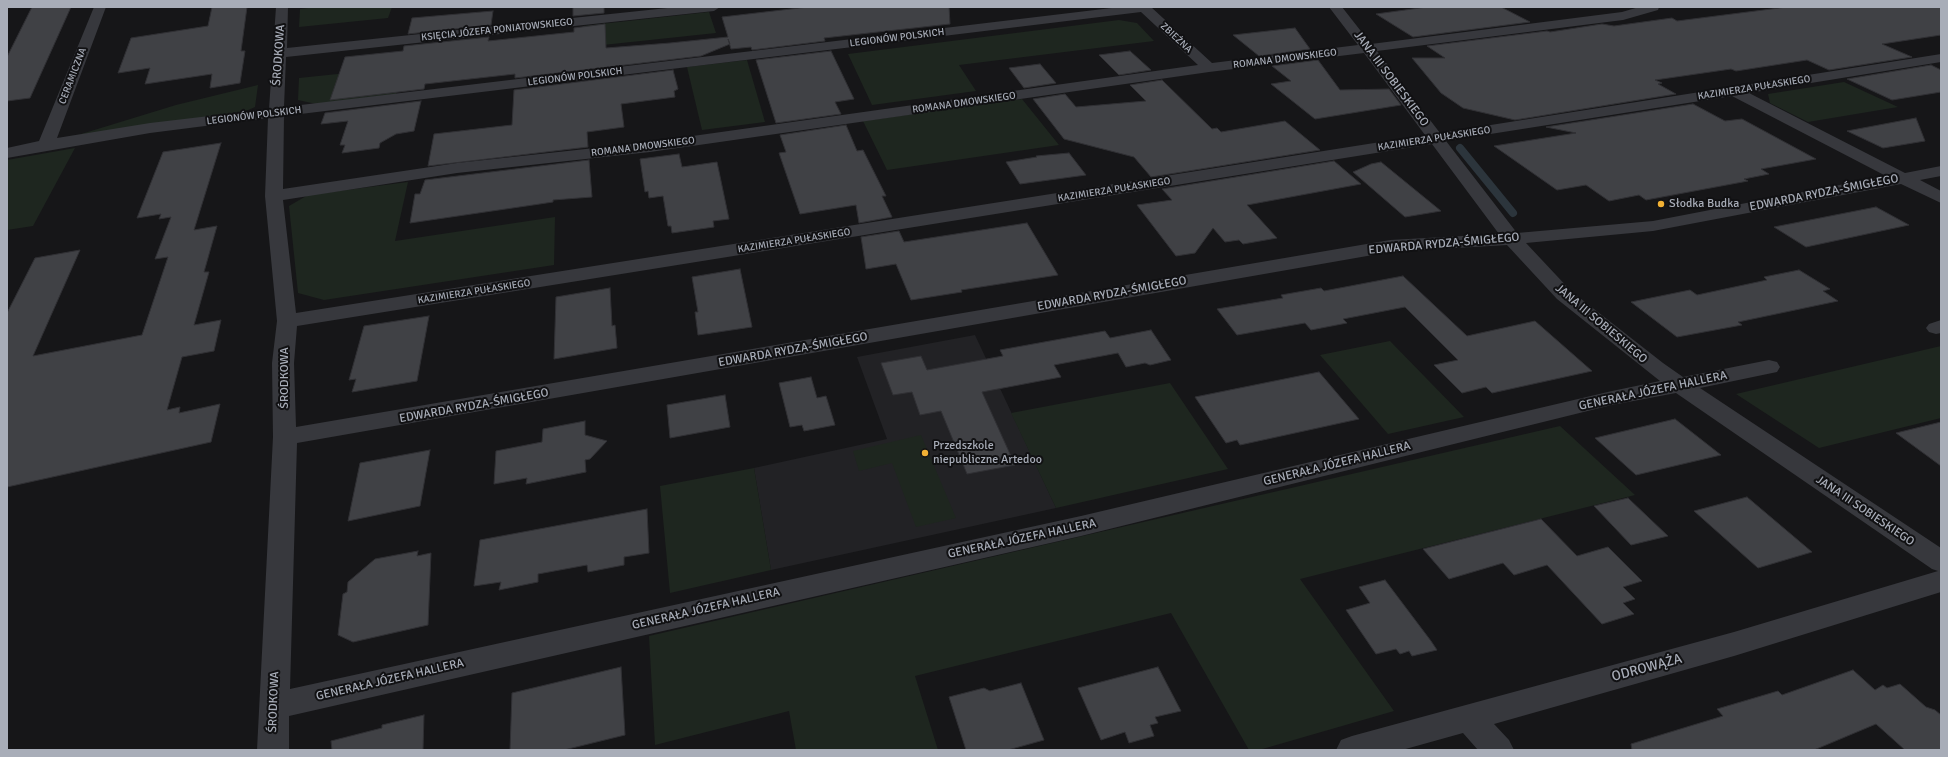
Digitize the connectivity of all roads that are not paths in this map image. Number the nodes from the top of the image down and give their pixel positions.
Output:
1 (100, 7) edge
2 (282, 7) edge
3 (714, 7) edge
4 (1335, 7) edge
5 (1653, 7) edge
6 (1144, 8) edge
7 (1368, 49) junction
8 (280, 53) junction
9 (1941, 58) edge
10 (1209, 68) junction
11 (1734, 91) junction
12 (276, 113) junction
13 (1436, 139) junction
14 (46, 145) junction
15 (7, 153) edge
16 (1941, 171) edge
17 (1902, 178) junction
18 (274, 196) junction
19 (1941, 198) edge
20 (1512, 239) junction
21 (287, 321) junction
22 (1769, 367) dead end
23 (1679, 385) junction
24 (285, 437) junction
25 (1941, 562) edge
26 (1941, 581) edge
27 (274, 706) junction
28 (1469, 717) junction
29 (273, 750) edge
30 (1352, 750) edge
31 (1498, 750) edge

1 - 14 street, CERAMICZNA
2 - 8 street, ŚRODKOWA
3 - 8 street, KSIĘCIA JÓZEFA PONIATOWSKIEGO
4 - 7 street, JANA III SOBIESKIEGO
5 - 7 street, ROMANA DMOWSKIEGO
6 - 10 street, ZBIEŻNA
6 - 12 street, LEGIONÓW POLSKICH
7 - 10 street, ROMANA DMOWSKIEGO
7 - 13 street, JANA III SOBIESKIEGO
8 - 12 street, ŚRODKOWA
9 - 11 street, KAZIMIERZA PUŁASKIEGO
10 - 18 street, ROMANA DMOWSKIEGO
11 - 13 street, KAZIMIERZA PUŁASKIEGO
11 - 17 street
12 - 14 street, LEGIONÓW POLSKICH
12 - 18 street, ŚRODKOWA
13 - 20 street, JANA III SOBIESKIEGO
13 - 21 street, KAZIMIERZA PUŁASKIEGO
14 - 15 street, LEGIONÓW POLSKICH
16 - 17 street, EDWARDA RYDZA-ŚMIGŁEGO
17 - 19 street
17 - 20 street, EDWARDA RYDZA-ŚMIGŁEGO
18 - 21 street, ŚRODKOWA
20 - 23 street, JANA III SOBIESKIEGO
20 - 24 street, EDWARDA RYDZA-ŚMIGŁEGO
21 - 24 street, ŚRODKOWA
22 - 23 street, GENERAŁA JÓZEFA HALLERA
23 - 25 street, JANA III SOBIESKIEGO
23 - 27 street, GENERAŁA JÓZEFA HALLERA
24 - 27 street, ŚRODKOWA
26 - 28 street, ODROWĄŻA
27 - 29 street, ŚRODKOWA
28 - 30 street, ODROWĄŻA
28 - 31 street

